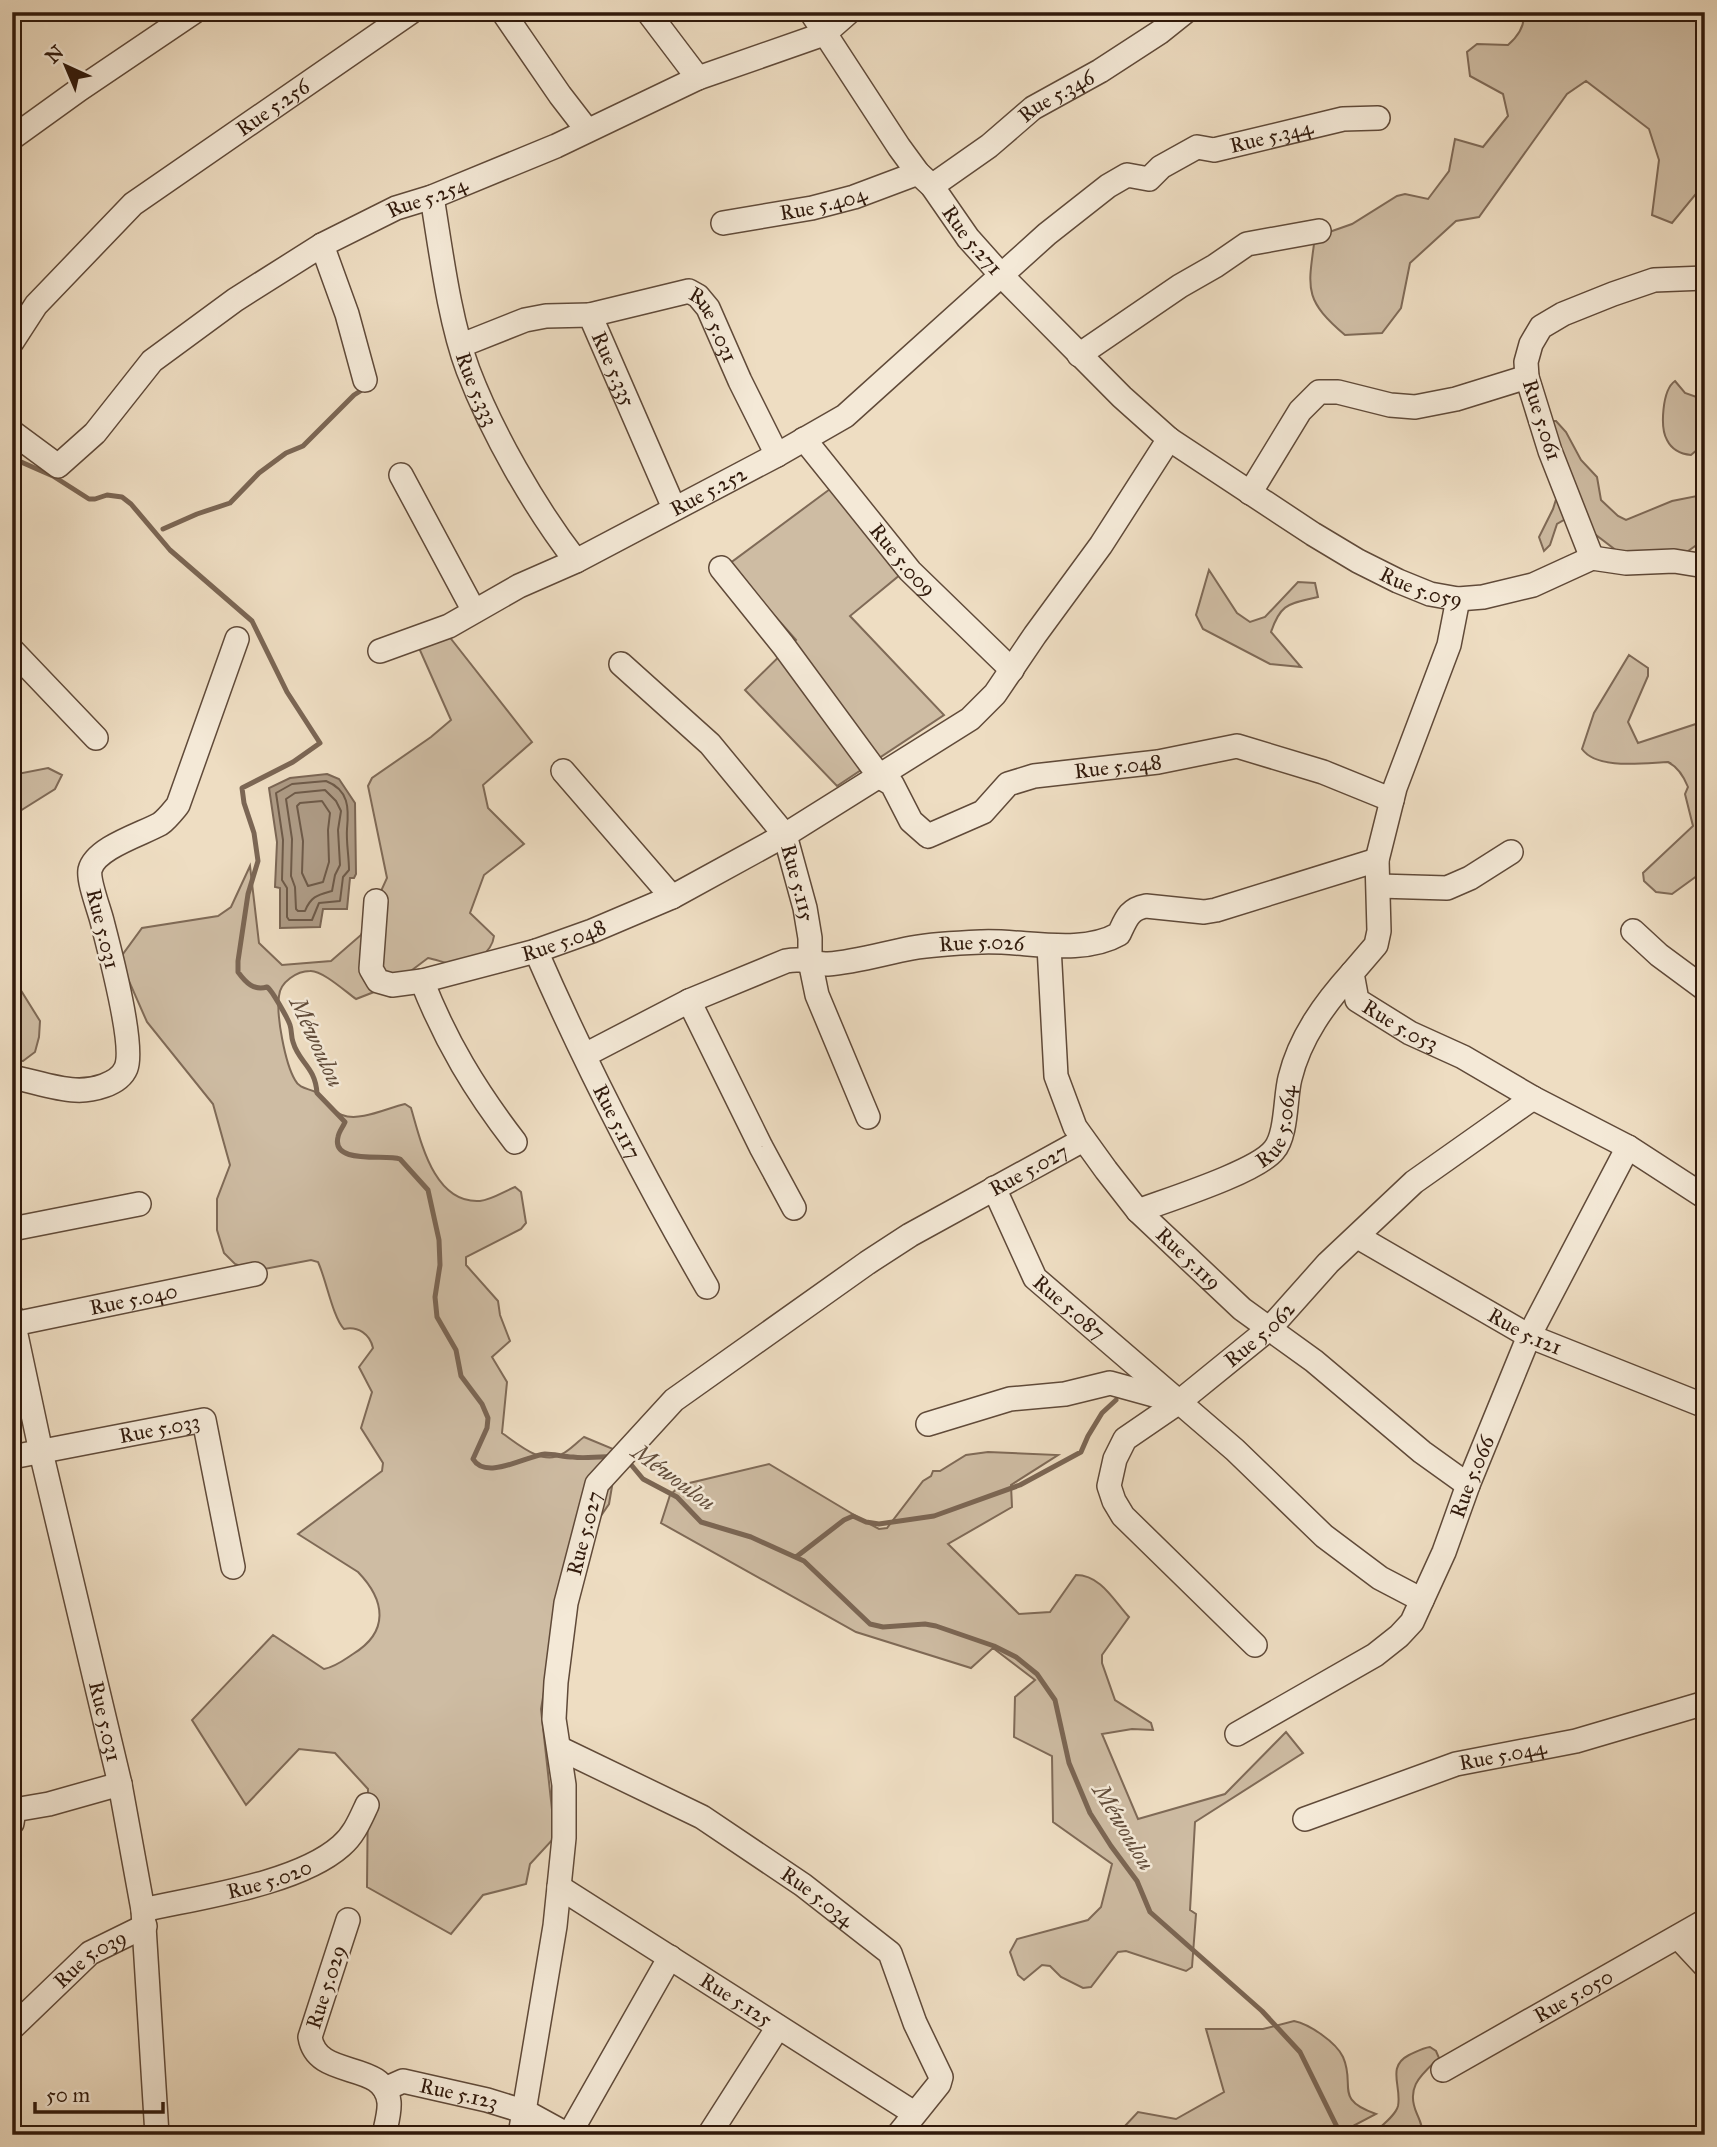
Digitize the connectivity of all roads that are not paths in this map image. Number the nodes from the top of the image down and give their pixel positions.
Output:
1 (194, 12) edge
2 (411, 12) edge
3 (503, 12) edge
4 (648, 12) edge
5 (811, 12) edge
6 (849, 12) edge
7 (1185, 12) edge
8 (824, 34) junction
9 (698, 78) junction
10 (1378, 118) dead end
11 (587, 130) junction
12 (12, 138) edge
13 (925, 179) junction
14 (432, 197) junction
15 (723, 223) dead end
16 (1319, 230) dead end
17 (322, 245) junction
18 (1002, 276) junction
19 (1705, 278) edge
20 (590, 314) junction
21 (12, 342) edge
22 (461, 345) junction
23 (1079, 355) junction
24 (1527, 377) junction
25 (365, 380) dead end
26 (12, 432) edge
27 (804, 439) junction
28 (1169, 439) junction
29 (776, 455) junction
30 (401, 475) dead end
31 (1250, 493) junction
32 (674, 508) junction
33 (1592, 558) junction
34 (576, 561) junction
35 (1705, 566) edge
36 (721, 568) dead end
37 (1458, 599) junction
38 (474, 611) junction
39 (237, 639) dead end
40 (380, 651) dead end
41 (17, 664) edge
42 (621, 664) dead end
43 (1012, 670) junction
44 (96, 738) dead end
45 (564, 771) dead end
46 (880, 776) junction
47 (1392, 800) junction
48 (785, 835) junction
49 (1511, 852) dead end
50 (1377, 860) junction
51 (1379, 886) junction
52 (671, 897) junction
53 (376, 901) dead end
54 (1633, 931) dead end
55 (1049, 946) junction
56 (536, 951) junction
57 (810, 961) junction
58 (1352, 973) junction
59 (422, 981) junction
60 (1705, 989) edge
61 (690, 1001) junction
62 (585, 1055) junction
63 (12, 1077) edge
64 (1533, 1098) junction
65 (869, 1117) dead end
66 (1083, 1140) junction
67 (515, 1142) dead end
68 (1628, 1147) junction
69 (994, 1188) junction
70 (1705, 1197) edge
71 (139, 1204) dead end
72 (794, 1208) dead end
73 (1138, 1211) junction
74 (12, 1229) edge
75 (1358, 1237) junction
76 (255, 1274) dead end
77 (707, 1287) dead end
78 (13, 1320) edge
79 (1270, 1328) junction
80 (1529, 1336) junction
81 (1179, 1402) junction
82 (1705, 1406) edge
83 (928, 1424) dead end
84 (41, 1452) junction
85 (12, 1457) edge
86 (1468, 1485) junction
87 (233, 1567) dead end
88 (1422, 1600) junction
89 (1255, 1645) dead end
90 (1705, 1703) edge
91 (1237, 1734) dead end
92 (559, 1748) junction
93 (120, 1784) junction
94 (367, 1805) dead end
95 (1305, 1819) dead end
96 (12, 1824) edge
97 (559, 1887) junction
98 (144, 1918) junction
99 (348, 1920) dead end
100 (1705, 1921) edge
101 (1678, 1937) junction
102 (670, 1957) junction
103 (1705, 1966) edge
104 (778, 2027) junction
105 (12, 2028) edge
106 (1443, 2070) dead end
107 (384, 2089) junction
108 (526, 2112) junction
109 (914, 2113) junction
110 (157, 2135) edge
111 (384, 2135) edge
112 (520, 2135) edge
113 (569, 2135) edge
114 (709, 2135) edge
115 (898, 2135) edge

1 - 12 street
2 - 21 street, Rue 5.256
3 - 11 street
4 - 9 street
5 - 8 street, Rue 5.271
6 - 8 street, Rue 5.254
7 - 13 street, Rue 5.346
8 - 9 street, Rue 5.254
8 - 13 street, Rue 5.271
9 - 11 street, Rue 5.254
10 - 18 street, Rue 5.344
11 - 14 street, Rue 5.254
13 - 15 street, Rue 5.404
13 - 18 street, Rue 5.271
14 - 17 street, Rue 5.254
14 - 22 street, Rue 5.333
16 - 23 street
17 - 25 street
17 - 26 street, Rue 5.254
18 - 23 street, Rue 5.271
18 - 27 street, Rue 5.252
19 - 24 street, Rue 5.061
20 - 22 street, Rue 5.335
20 - 29 street, Rue 5.031
20 - 32 street, Rue 5.335
22 - 34 street, Rue 5.333
23 - 28 street, Rue 5.271
24 - 31 street
24 - 33 street, Rue 5.061
27 - 29 street, Rue 5.252
27 - 43 street, Rue 5.009
28 - 31 street, Rue 5.059
28 - 43 street, Rue 5.048
29 - 32 street, Rue 5.252
30 - 38 street
31 - 37 street, Rue 5.059
32 - 34 street, Rue 5.252
33 - 35 street
33 - 37 street, Rue 5.059
34 - 38 street, Rue 5.252
36 - 46 street, Rue 5.048
37 - 47 street, Rue 5.053
38 - 40 street, Rue 5.252
39 - 63 street, Rue 5.031
41 - 44 street
42 - 48 street, Rue 5.115
43 - 46 street, Rue 5.048
45 - 52 street
46 - 47 street, Rue 5.048
46 - 48 street, Rue 5.048
47 - 50 street, Rue 5.053
48 - 52 street, Rue 5.048
48 - 57 street, Rue 5.115
49 - 51 street
50 - 51 street, Rue 5.053
50 - 55 street, Rue 5.026
51 - 58 street, Rue 5.053
52 - 56 street, Rue 5.048
53 - 59 street, Rue 5.048
54 - 60 street
55 - 57 street, Rue 5.026
55 - 66 street, Rue 5.119
56 - 59 street, Rue 5.048
56 - 62 street, Rue 5.117
57 - 61 street, Rue 5.026
57 - 65 street, Rue 5.115
58 - 64 street, Rue 5.053
58 - 73 street, Rue 5.064
59 - 67 street
61 - 62 street, Rue 5.026
61 - 72 street
62 - 77 street, Rue 5.117
64 - 68 street, Rue 5.053
64 - 75 street, Rue 5.062
66 - 69 street, Rue 5.027
66 - 73 street, Rue 5.119
68 - 70 street, Rue 5.053
68 - 80 street, Rue 5.066
69 - 81 street, Rue 5.087
69 - 92 street, Rue 5.027
71 - 74 street
73 - 79 street, Rue 5.119
75 - 79 street, Rue 5.062
75 - 80 street, Rue 5.121
76 - 78 street, Rue 5.040
78 - 84 street, Rue 5.031
79 - 81 street, Rue 5.062
79 - 86 street, Rue 5.119
80 - 82 street, Rue 5.121
80 - 86 street, Rue 5.066
81 - 83 street
81 - 88 street, Rue 5.087
81 - 89 street
84 - 85 street, Rue 5.033
84 - 87 street, Rue 5.033
84 - 93 street, Rue 5.031
86 - 88 street, Rue 5.066
88 - 91 street, Rue 5.066
90 - 95 street, Rue 5.044
92 - 97 street, Rue 5.027
92 - 109 street, Rue 5.034
93 - 96 street
93 - 98 street, Rue 5.031
94 - 98 street, Rue 5.020
97 - 102 street, Rue 5.125
97 - 108 street, Rue 5.027
98 - 105 street, Rue 5.039
98 - 110 street, Rue 5.031
99 - 107 street, Rue 5.029
100 - 101 street, Rue 5.050
101 - 103 street
101 - 106 street, Rue 5.050
102 - 104 street, Rue 5.125
102 - 113 street
104 - 109 street, Rue 5.125
104 - 114 street
107 - 108 street, Rue 5.123
107 - 111 street
108 - 112 street, Rue 5.027
108 - 113 street, Rue 5.123
109 - 115 street, Rue 5.034

